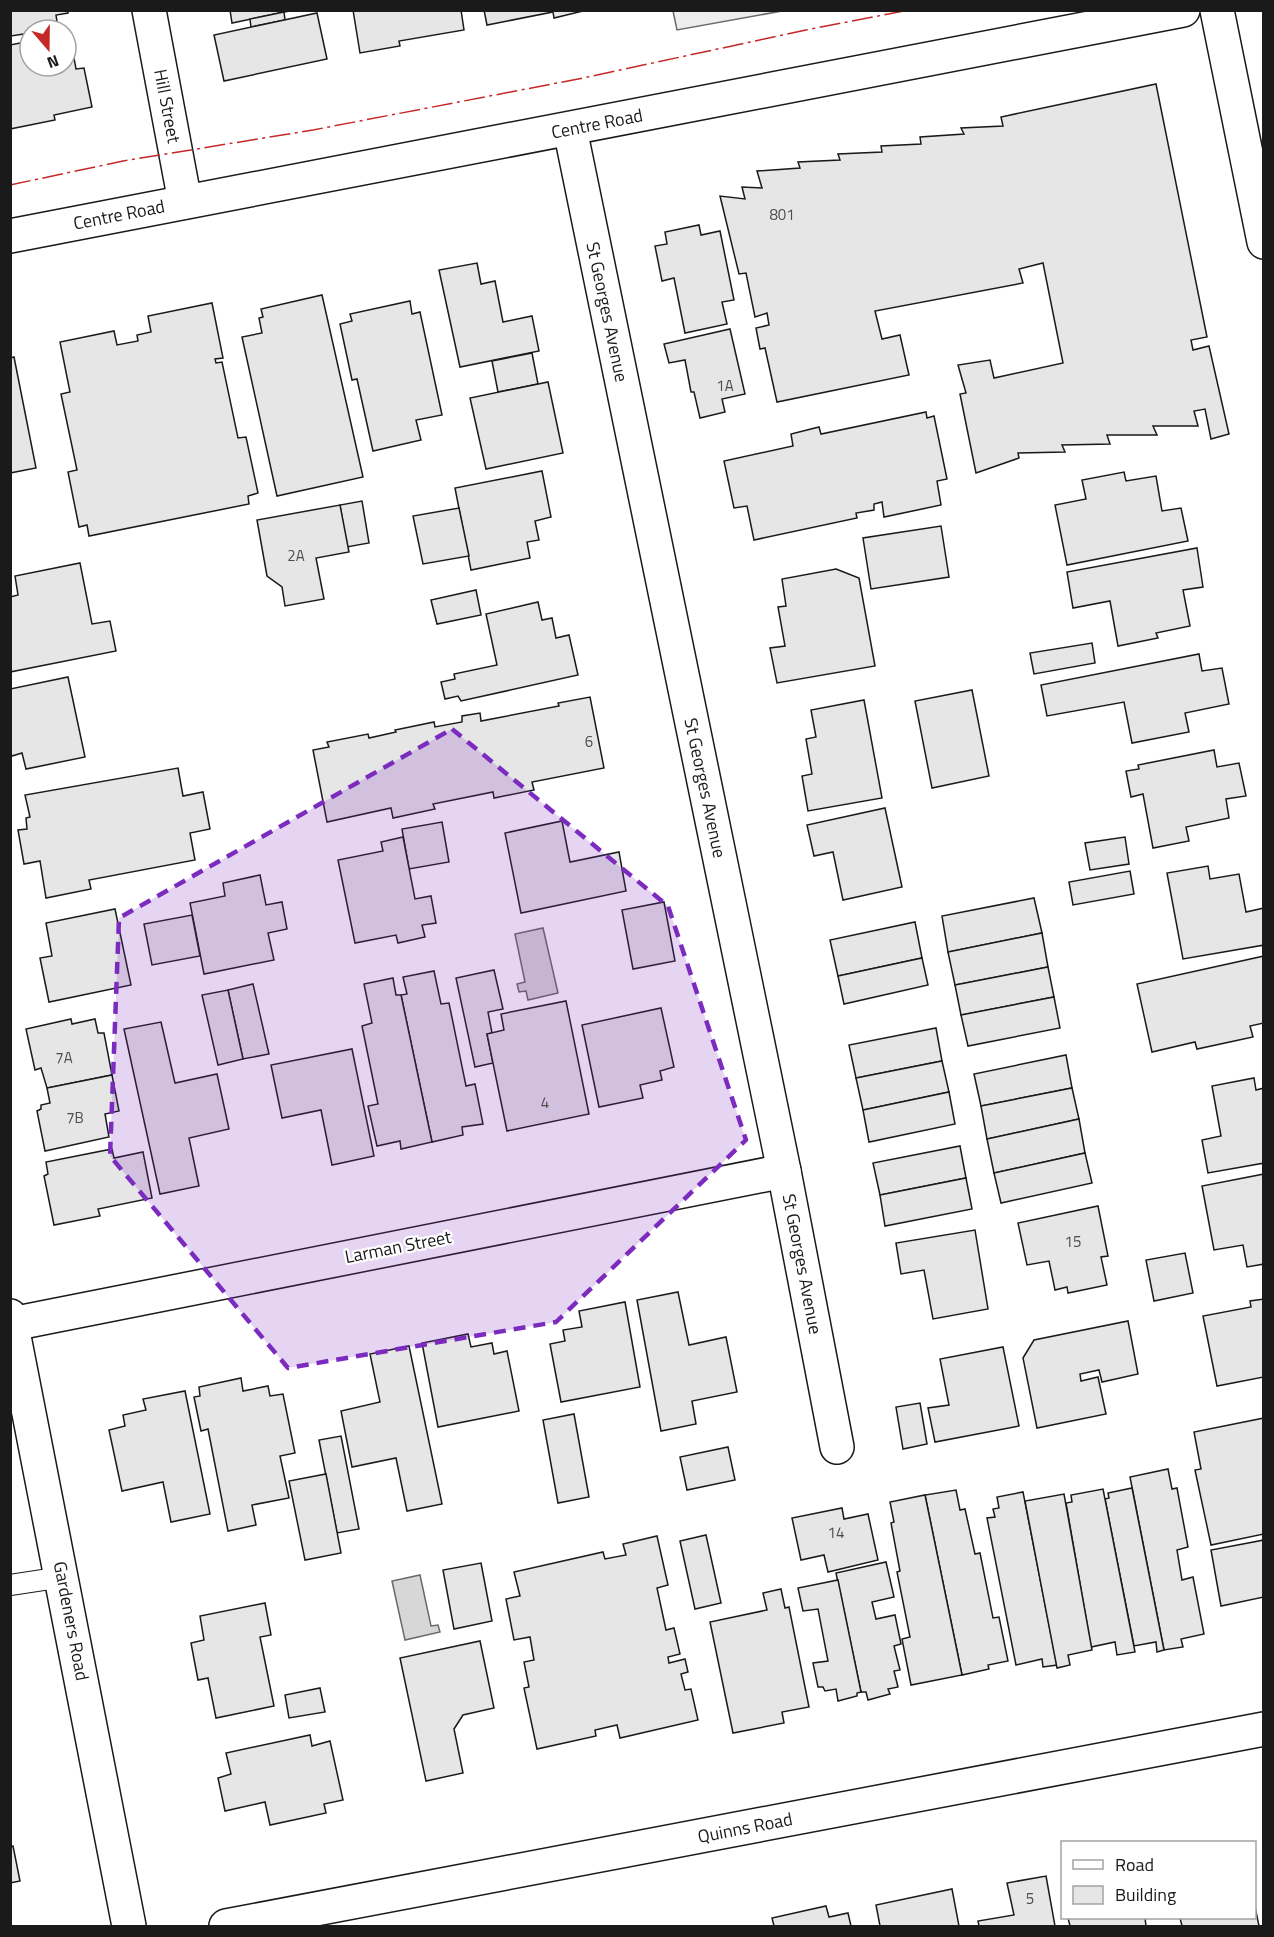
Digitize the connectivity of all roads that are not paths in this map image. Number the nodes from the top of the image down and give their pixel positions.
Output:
1 (149, 10) edge
2 (1183, 10) edge
3 (1217, 10) edge
4 (570, 129) junction
5 (185, 202) junction
6 (10, 236) edge
7 (1263, 242) edge
8 (784, 1171) junction
9 (11, 1320) edge
10 (837, 1447) dead end
11 (63, 1577) junction
12 (10, 1586) edge
13 (1263, 1729) edge
14 (129, 1926) edge
15 (226, 1926) edge

1 - 5 street, Hill Street
2 - 4 street, Centre Road
3 - 7 street
4 - 5 street, Centre Road
4 - 8 street, St Georges Avenue
5 - 6 street, Centre Road
8 - 9 street, Larman Street
8 - 10 street, St Georges Avenue
9 - 11 street, Gardeners Road
11 - 12 lane
11 - 14 street, Gardeners Road
13 - 15 street, Quinns Road

